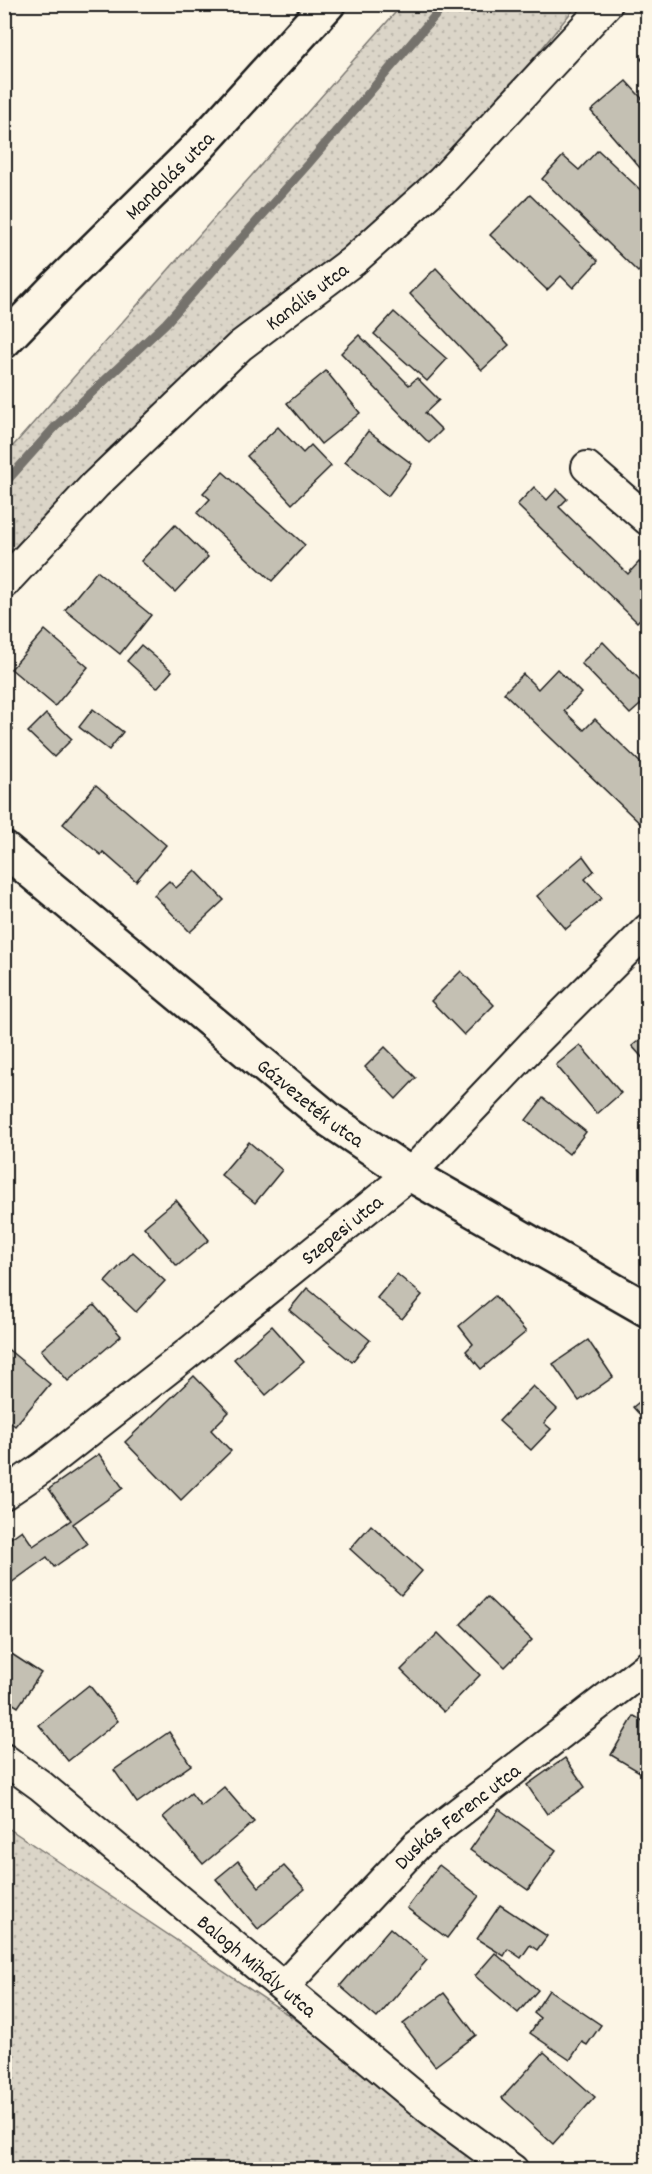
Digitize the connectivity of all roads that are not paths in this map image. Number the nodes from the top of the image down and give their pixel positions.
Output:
1 (328, 4) edge
2 (607, 4) edge
3 (4, 341) edge
4 (587, 467) dead end
5 (648, 520) edge
6 (4, 583) edge
7 (4, 849) edge
8 (648, 929) edge
9 (410, 1174) junction
10 (643, 1302) edge
11 (4, 1494) edge
12 (648, 1666) edge
13 (4, 1759) edge
14 (284, 1986) junction
15 (513, 2169) edge

1 - 3 street, Mandolás utca
2 - 6 street, Kanális utca
4 - 5 street
7 - 9 street, Gázvezeték utca
8 - 9 street, Szepesi utca
9 - 10 street, Gázvezeték utca
9 - 11 street, Szepesi utca
12 - 14 street, Duskás Ferenc utca
13 - 14 street, Balogh Mihály utca
14 - 15 street, Balogh Mihály utca

